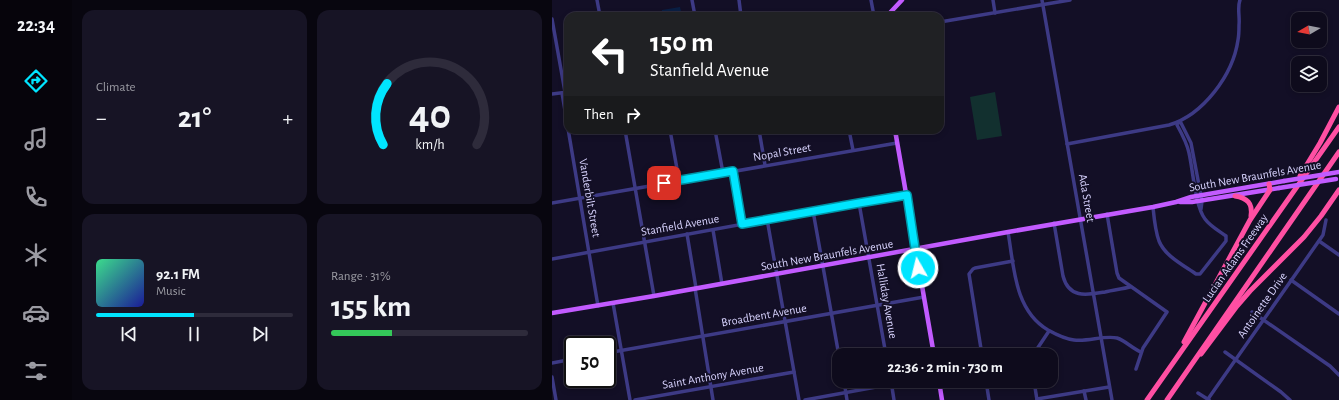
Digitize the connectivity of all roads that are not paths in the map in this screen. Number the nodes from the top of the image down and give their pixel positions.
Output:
1 (597, 0) edge
2 (692, 0) edge
3 (739, 0) edge
4 (871, 0) edge
5 (902, 0) edge
6 (993, 0) edge
7 (1070, 0) edge
8 (1235, 0) edge
9 (1043, 2) edge
10 (1239, 2) edge
11 (599, 12) edge
12 (694, 12) edge
13 (740, 12) edge
14 (873, 12) edge
15 (891, 12) edge
16 (995, 13) junction
17 (552, 19) edge
18 (944, 21) edge
19 (564, 86) edge
20 (564, 92) edge
21 (552, 94) edge
22 (1339, 107) edge
23 (1178, 122) junction
24 (1339, 127) edge
25 (571, 134) edge
26 (626, 134) edge
27 (671, 134) edge
28 (716, 134) edge
29 (760, 134) edge
30 (850, 134) edge
31 (896, 134) edge
32 (897, 143) junction
33 (1067, 144) junction
34 (853, 150) junction
35 (1339, 152) edge
36 (765, 165) junction
37 (733, 171) junction
38 (1339, 172) edge
39 (723, 173) junction
40 (1338, 178) edge
41 (679, 180) junction
42 (1269, 184) junction
43 (635, 188) junction
44 (1270, 190) junction
45 (1339, 190) edge
46 (907, 195) junction
47 (1199, 196) junction
48 (1235, 196) junction
49 (580, 198) junction
50 (1200, 201) junction
51 (1176, 202) junction
52 (552, 203) edge
53 (859, 203) junction
54 (1153, 207) junction
55 (813, 211) junction
56 (1280, 211) junction
57 (1106, 214) junction
58 (767, 219) junction
59 (1080, 219) junction
60 (1250, 220) junction
61 (1326, 220) dead end
62 (742, 224) junction
63 (1054, 224) junction
64 (713, 230) junction
65 (1008, 232) junction
66 (687, 234) junction
67 (1319, 241) junction
68 (645, 242) junction
69 (916, 249) junction
70 (589, 252) junction
71 (1339, 255) edge
72 (869, 258) junction
73 (552, 259) edge
74 (1013, 261) junction
75 (823, 265) junction
76 (777, 274) junction
77 (1291, 280) junction
78 (722, 284) junction
79 (1130, 287) junction
80 (696, 288) junction
81 (1093, 294) junction
82 (654, 296) junction
83 (924, 297) junction
84 (614, 303) junction
85 (877, 305) junction
86 (598, 306) junction
87 (1252, 312) dead end
88 (552, 313) edge
89 (831, 313) junction
90 (1339, 314) edge
91 (1263, 320) junction
92 (785, 322) junction
93 (1049, 331) junction
94 (703, 336) junction
95 (1101, 339) junction
96 (838, 348) edge
97 (885, 348) edge
98 (933, 348) edge
99 (981, 348) edge
100 (1038, 348) edge
101 (622, 350) junction
102 (616, 351) edge
103 (1141, 352) junction
104 (1225, 352) dead end
105 (1180, 353) junction
106 (1236, 359) junction
107 (564, 361) edge
108 (552, 363) edge
109 (1188, 368) junction
110 (1136, 369) dead end
111 (794, 372) junction
112 (1339, 375) edge
113 (552, 377) edge
114 (710, 387) junction
115 (1109, 387) junction
116 (845, 388) edge
117 (868, 388) edge
118 (892, 388) edge
119 (939, 388) edge
120 (987, 388) edge
121 (1035, 388) edge
122 (1084, 391) junction
123 (846, 393) junction
124 (1198, 393) dead end
125 (1037, 399) edge
126 (556, 400) edge
127 (630, 400) edge
128 (635, 400) edge
129 (713, 400) edge
130 (799, 400) edge
131 (805, 400) edge
132 (847, 400) edge
133 (894, 400) edge
134 (942, 400) edge
135 (989, 400) edge
136 (1086, 400) edge
137 (1112, 400) edge
138 (1146, 400) edge
139 (1166, 400) edge
140 (1208, 400) edge
141 (1290, 400) edge

1 - 11 street
2 - 12 street
3 - 13 street
4 - 14 street
5 - 15 main road
6 - 16 street
7 - 9 street
8 - 10 street
9 - 16 street
9 - 33 street, Ada Street
10 - 23 street
16 - 18 street
17 - 19 street, Vanderbilt Street
20 - 21 street
22 - 56 highway
23 - 33 street
23 - 47 street
24 - 56 highway, Lucian Adams Freeway
25 - 49 street, Vanderbilt Street
26 - 43 street
27 - 41 street
28 - 39 street
29 - 36 street
30 - 34 street
31 - 32 main road
32 - 34 street, Nopal Street
32 - 46 main road
33 - 59 street, Ada Street
34 - 36 street, Nopal Street
35 - 109 highway, Lucian Adams Freeway
36 - 37 street, Nopal Street
37 - 39 street, Nopal Street
37 - 62 street
38 - 42 main road, South New Braunfels Avenue, bridge
39 - 41 street, Nopal Street
40 - 44 main road, South New Braunfels Avenue, bridge
41 - 43 street, Nopal Street
42 - 44 highway
42 - 47 main road, South New Braunfels Avenue
43 - 49 street, Nopal Street
43 - 68 street
44 - 48 main road, South New Braunfels Avenue
44 - 60 highway
45 - 109 highway
46 - 53 street, Stanfield Avenue
46 - 69 main road
47 - 50 street
47 - 51 main road, South New Braunfels Avenue
48 - 50 main road, South New Braunfels Avenue
48 - 60 highway
49 - 52 street, Nopal Street
49 - 70 street, Vanderbilt Street
50 - 51 main road, South New Braunfels Avenue
50 - 54 street
51 - 54 main road, South New Braunfels Avenue
53 - 55 street, Stanfield Avenue
53 - 72 street, Halliday Avenue
54 - 57 main road, South New Braunfels Avenue
55 - 58 street, Stanfield Avenue
55 - 75 street
56 - 105 highway, Lucian Adams Freeway
57 - 59 main road, South New Braunfels Avenue
57 - 79 street
58 - 62 street, Stanfield Avenue
58 - 76 street
59 - 63 main road, South New Braunfels Avenue
59 - 81 street, Ada Street
60 - 105 highway
61 - 67 street, Antoinette Drive
62 - 64 street, Stanfield Avenue
63 - 65 main road, South New Braunfels Avenue
63 - 81 street
64 - 66 street, Stanfield Avenue
64 - 78 street
65 - 69 main road, South New Braunfels Avenue
65 - 74 street
66 - 68 street, Stanfield Avenue
66 - 80 street
67 - 71 street
67 - 77 street, Antoinette Drive
68 - 70 street, Stanfield Avenue
68 - 82 street
69 - 72 main road, South New Braunfels Avenue
69 - 83 main road
70 - 73 street, Stanfield Avenue
70 - 86 street, Vanderbilt Street
72 - 75 main road, South New Braunfels Avenue
72 - 85 street, Halliday Avenue
74 - 93 street
74 - 99 street
75 - 76 main road, South New Braunfels Avenue
75 - 89 street
76 - 78 main road, South New Braunfels Avenue
76 - 92 street
77 - 90 street
77 - 91 street, Antoinette Drive
78 - 80 main road, South New Braunfels Avenue
79 - 81 street
79 - 103 street
80 - 82 main road, South New Braunfels Avenue
80 - 94 street
81 - 95 street, Ada Street
82 - 84 main road, South New Braunfels Avenue
83 - 85 street, Broadbent Avenue
83 - 98 main road
84 - 86 main road, South New Braunfels Avenue
84 - 101 street
85 - 89 street, Broadbent Avenue
85 - 97 street, Halliday Avenue
86 - 88 main road, South New Braunfels Avenue
87 - 91 street
89 - 92 street, Broadbent Avenue
89 - 96 street
91 - 106 street, Antoinette Drive
91 - 112 street
92 - 94 street, Broadbent Avenue
92 - 111 street
93 - 95 street
93 - 100 street
94 - 101 street, Broadbent Avenue
94 - 114 street
95 - 103 street
95 - 115 street, Ada Street
101 - 102 street, Broadbent Avenue
101 - 127 street
103 - 110 street
104 - 106 street
105 - 138 highway, Lucian Adams Freeway
106 - 140 street, Antoinette Drive
106 - 141 street
107 - 108 street
109 - 139 highway, Lucian Adams Freeway
111 - 114 street, Saint Anthony Avenue
111 - 130 street
113 - 126 street
114 - 128 street, Saint Anthony Avenue
114 - 129 street
115 - 122 street
115 - 137 street, Ada Street
116 - 123 street
117 - 123 street
118 - 133 street
119 - 134 main road
120 - 135 street
121 - 125 street
122 - 125 street
122 - 136 street
123 - 131 street
123 - 132 street
124 - 140 street

